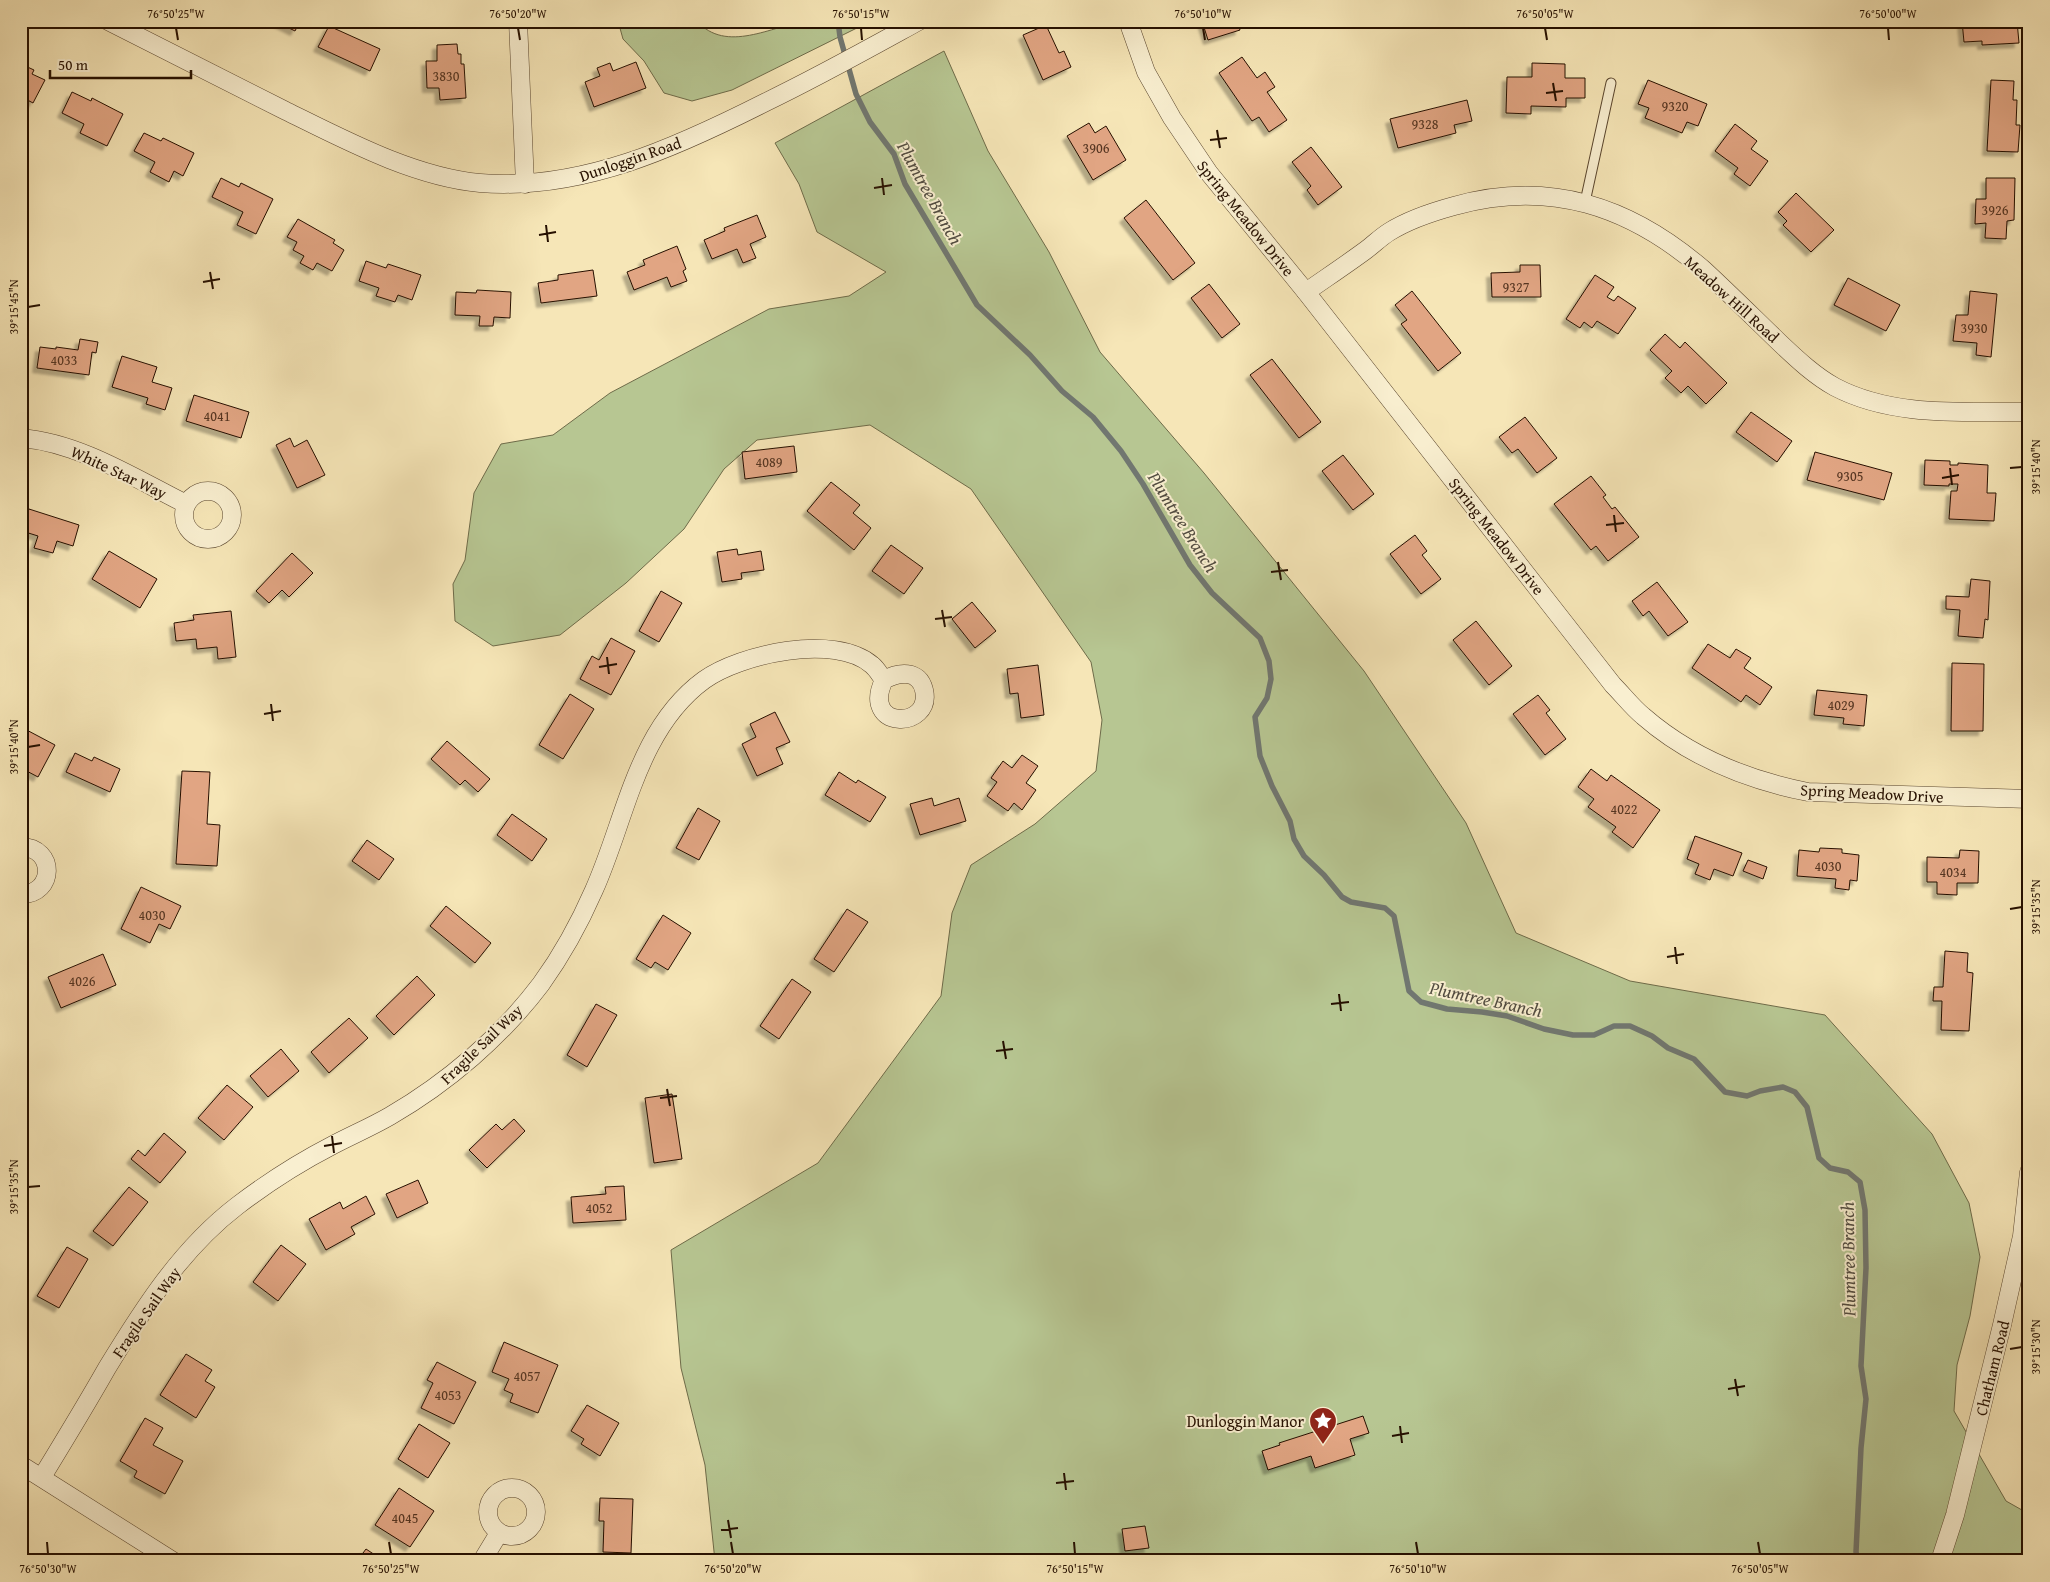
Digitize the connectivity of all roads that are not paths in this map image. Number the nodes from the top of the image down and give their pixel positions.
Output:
1 (108, 21) edge
2 (518, 21) edge
3 (919, 21) edge
4 (1128, 21) edge
5 (1611, 83) dead end
6 (525, 184) junction
7 (1585, 202) junction
8 (1306, 292) junction
9 (2029, 412) edge
10 (21, 438) edge
11 (186, 504) dead end
12 (884, 680) dead end
13 (2029, 799) edge
14 (21, 847) edge
15 (21, 894) edge
16 (2029, 1172) edge
17 (21, 1465) edge
18 (42, 1477) junction
19 (499, 1533) dead end
20 (173, 1561) edge
21 (482, 1561) edge
22 (1940, 1561) edge

1 - 6 street, Dunloggin Road
2 - 6 street
3 - 6 street, Dunloggin Road
4 - 8 street, Spring Meadow Drive
5 - 7 lane
7 - 8 street, Meadow Hill Road
7 - 9 street, Meadow Hill Road
8 - 13 street, Spring Meadow Drive
10 - 11 street, White Star Way
12 - 18 street, Fragile Sail Way
14 - 15 street
16 - 22 street, Chatham Road
17 - 18 street
18 - 20 street
19 - 21 street

